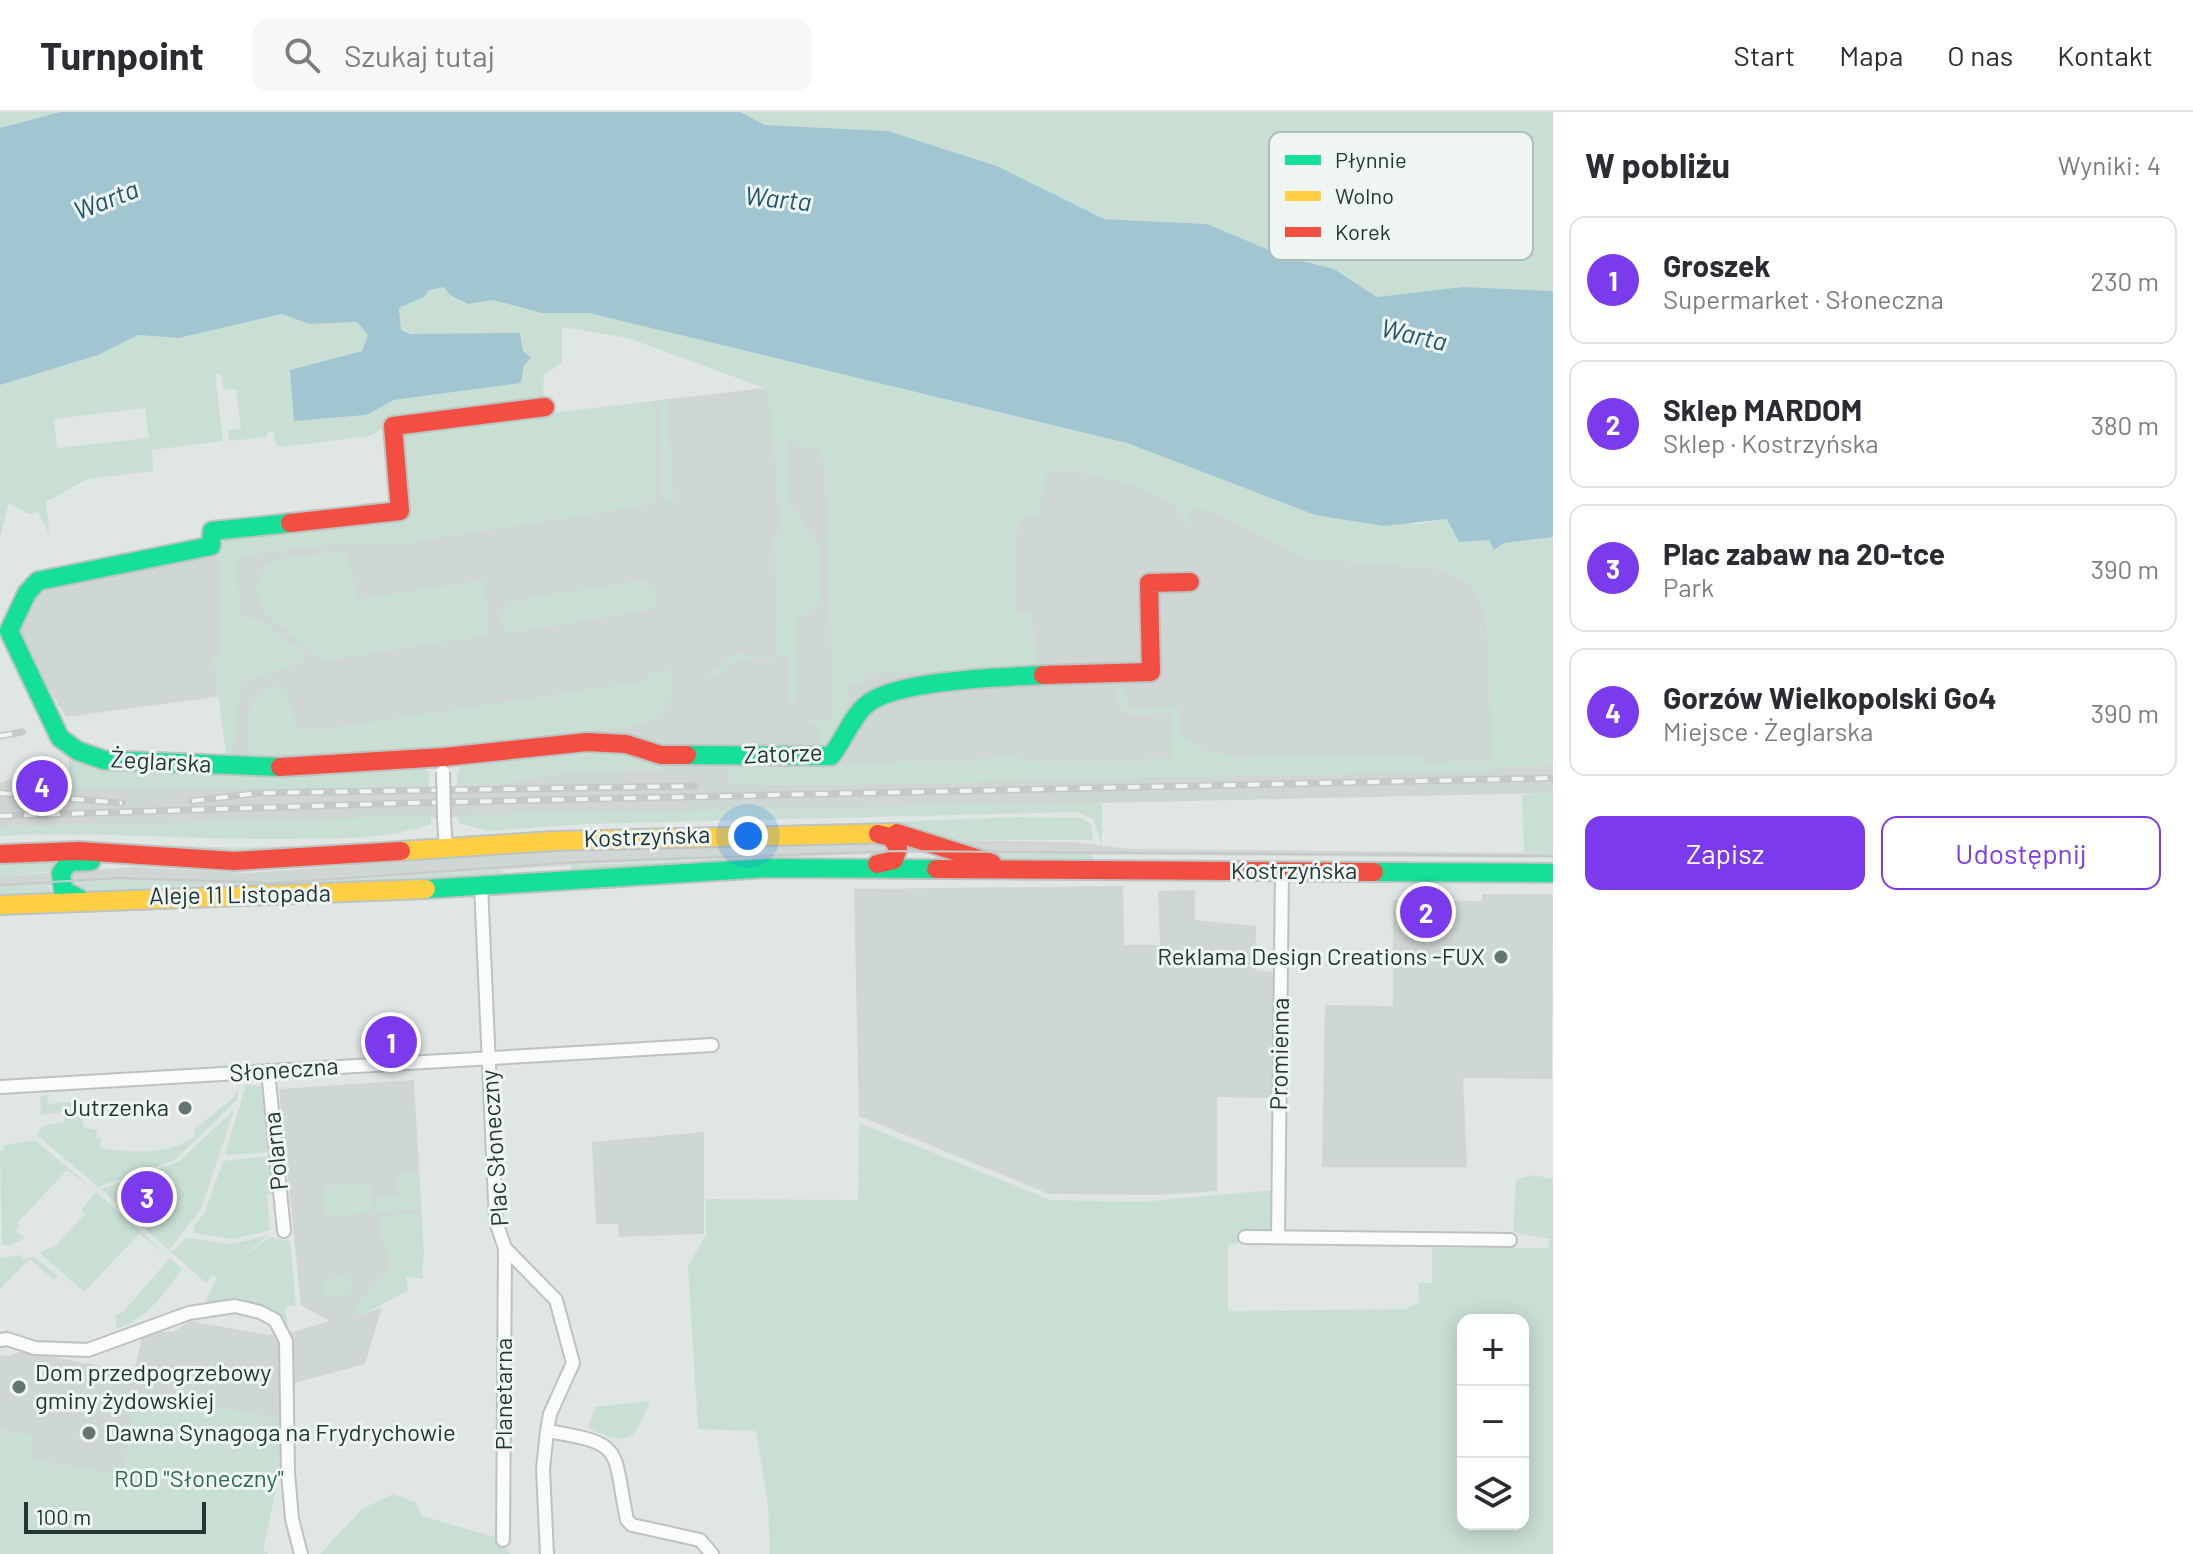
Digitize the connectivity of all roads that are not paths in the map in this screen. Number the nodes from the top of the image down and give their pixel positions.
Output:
1 (545, 407) dead end
2 (1190, 582) dead end
3 (443, 765) junction
4 (857, 831) junction
5 (446, 849) junction
6 (0, 854) edge
7 (197, 860) junction
8 (850, 867) junction
9 (1034, 868) junction
10 (1282, 870) junction
11 (1553, 873) edge
12 (481, 885) junction
13 (80, 899) junction
14 (0, 905) edge
15 (712, 1045) dead end
16 (488, 1057) junction
17 (268, 1071) junction
18 (0, 1087) edge
19 (284, 1231) dead end
20 (1245, 1237) dead end
21 (1278, 1237) junction
22 (1510, 1240) dead end
23 (505, 1248) junction
24 (0, 1340) edge
25 (547, 1431) junction
26 (503, 1540) dead end
27 (301, 1554) edge
28 (547, 1554) edge
29 (712, 1554) edge

1 - 3 main road, Żeglarska
2 - 3 main road, Zatorze
3 - 5 street, bridge
4 - 5 main road, Kostrzyńska
4 - 8 main road
4 - 9 main road, Kostrzyńska
5 - 7 main road, Aleje 11 Listopada
6 - 7 main road, Aleje 11 Listopada
7 - 13 main road
8 - 9 main road, Kostrzyńska
8 - 12 main road, Kostrzyńska
9 - 10 main road, Kostrzyńska
10 - 11 main road, Kostrzyńska
10 - 21 street, Promienna
12 - 13 main road, Aleje 11 Listopada
12 - 16 street, Plac Słoneczny
13 - 14 main road, Aleje 11 Listopada
15 - 16 street, Słoneczna
16 - 17 street, Słoneczna
16 - 23 street, Plac Słoneczny
17 - 18 street, Słoneczna
17 - 19 street, Polarna
20 - 21 street
21 - 22 street
23 - 25 street, Plac Słoneczny
23 - 26 street, Planetarna
24 - 27 street
25 - 28 street, Plac Słoneczny
25 - 29 street

